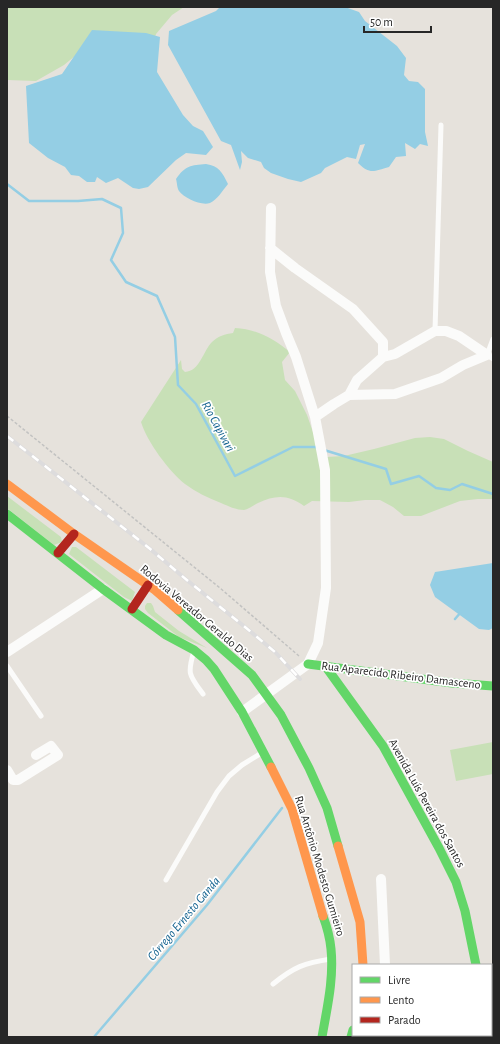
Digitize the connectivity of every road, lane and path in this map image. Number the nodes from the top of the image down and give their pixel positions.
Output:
1 (441, 125) dead end
2 (271, 208) dead end
3 (270, 248) junction
4 (434, 331) junction
5 (493, 339) edge
6 (383, 357) junction
7 (490, 357) edge
8 (349, 395) junction
9 (7, 416) edge
10 (315, 417) junction
11 (7, 484) edge
12 (7, 514) edge
13 (74, 534) junction
14 (58, 553) junction
15 (148, 585) junction
16 (104, 589) junction
17 (132, 609) junction
18 (194, 650) junction
19 (7, 652) edge
20 (7, 666) edge
21 (306, 666) junction
22 (326, 667) junction
23 (493, 686) edge
24 (203, 694) dead end
25 (242, 712) junction
26 (41, 716) dead end
27 (264, 752) junction
28 (36, 755) dead end
29 (7, 770) edge
30 (381, 879) dead end
31 (166, 880) dead end
32 (332, 959) junction
33 (363, 964) edge
34 (385, 964) edge
35 (476, 964) edge
36 (273, 984) dead end
37 (322, 1037) edge

1 - 4 lane
2 - 3 street, Rua Aparecido Ribeiro Damasceno
3 - 6 street
3 - 10 street, Rua Aparecido Ribeiro Damasceno
4 - 6 street
4 - 7 street
5 - 7 lane
6 - 8 street
7 - 8 street
8 - 10 street
9 - 21 path
10 - 21 street, Rua Aparecido Ribeiro Damasceno
11 - 13 street, Rodovia Vereador Geraldo Dias
12 - 14 street, Rua Antônio Modesto Gumieiro
13 - 14 street
13 - 15 street, Rodovia Vereador Geraldo Dias
14 - 16 street, Rua Antônio Modesto Gumieiro
15 - 17 street
15 - 33 street, Rodovia Vereador Geraldo Dias
16 - 17 street, Rua Antônio Modesto Gumieiro
16 - 19 street
17 - 18 street, Rua Antônio Modesto Gumieiro
18 - 24 lane
18 - 25 street, Rua Antônio Modesto Gumieiro
20 - 26 lane
21 - 22 street, Rua Aparecido Ribeiro Damasceno
21 - 25 street
22 - 23 street, Rua Aparecido Ribeiro Damasceno
22 - 35 street, Avenida Luís Pereira dos Santos
25 - 27 street, Rua Antônio Modesto Gumieiro
27 - 31 lane
27 - 32 street, Rua Antônio Modesto Gumieiro
28 - 29 street
30 - 34 street
32 - 36 lane
32 - 37 street, Rua Antônio Modesto Gumieiro

